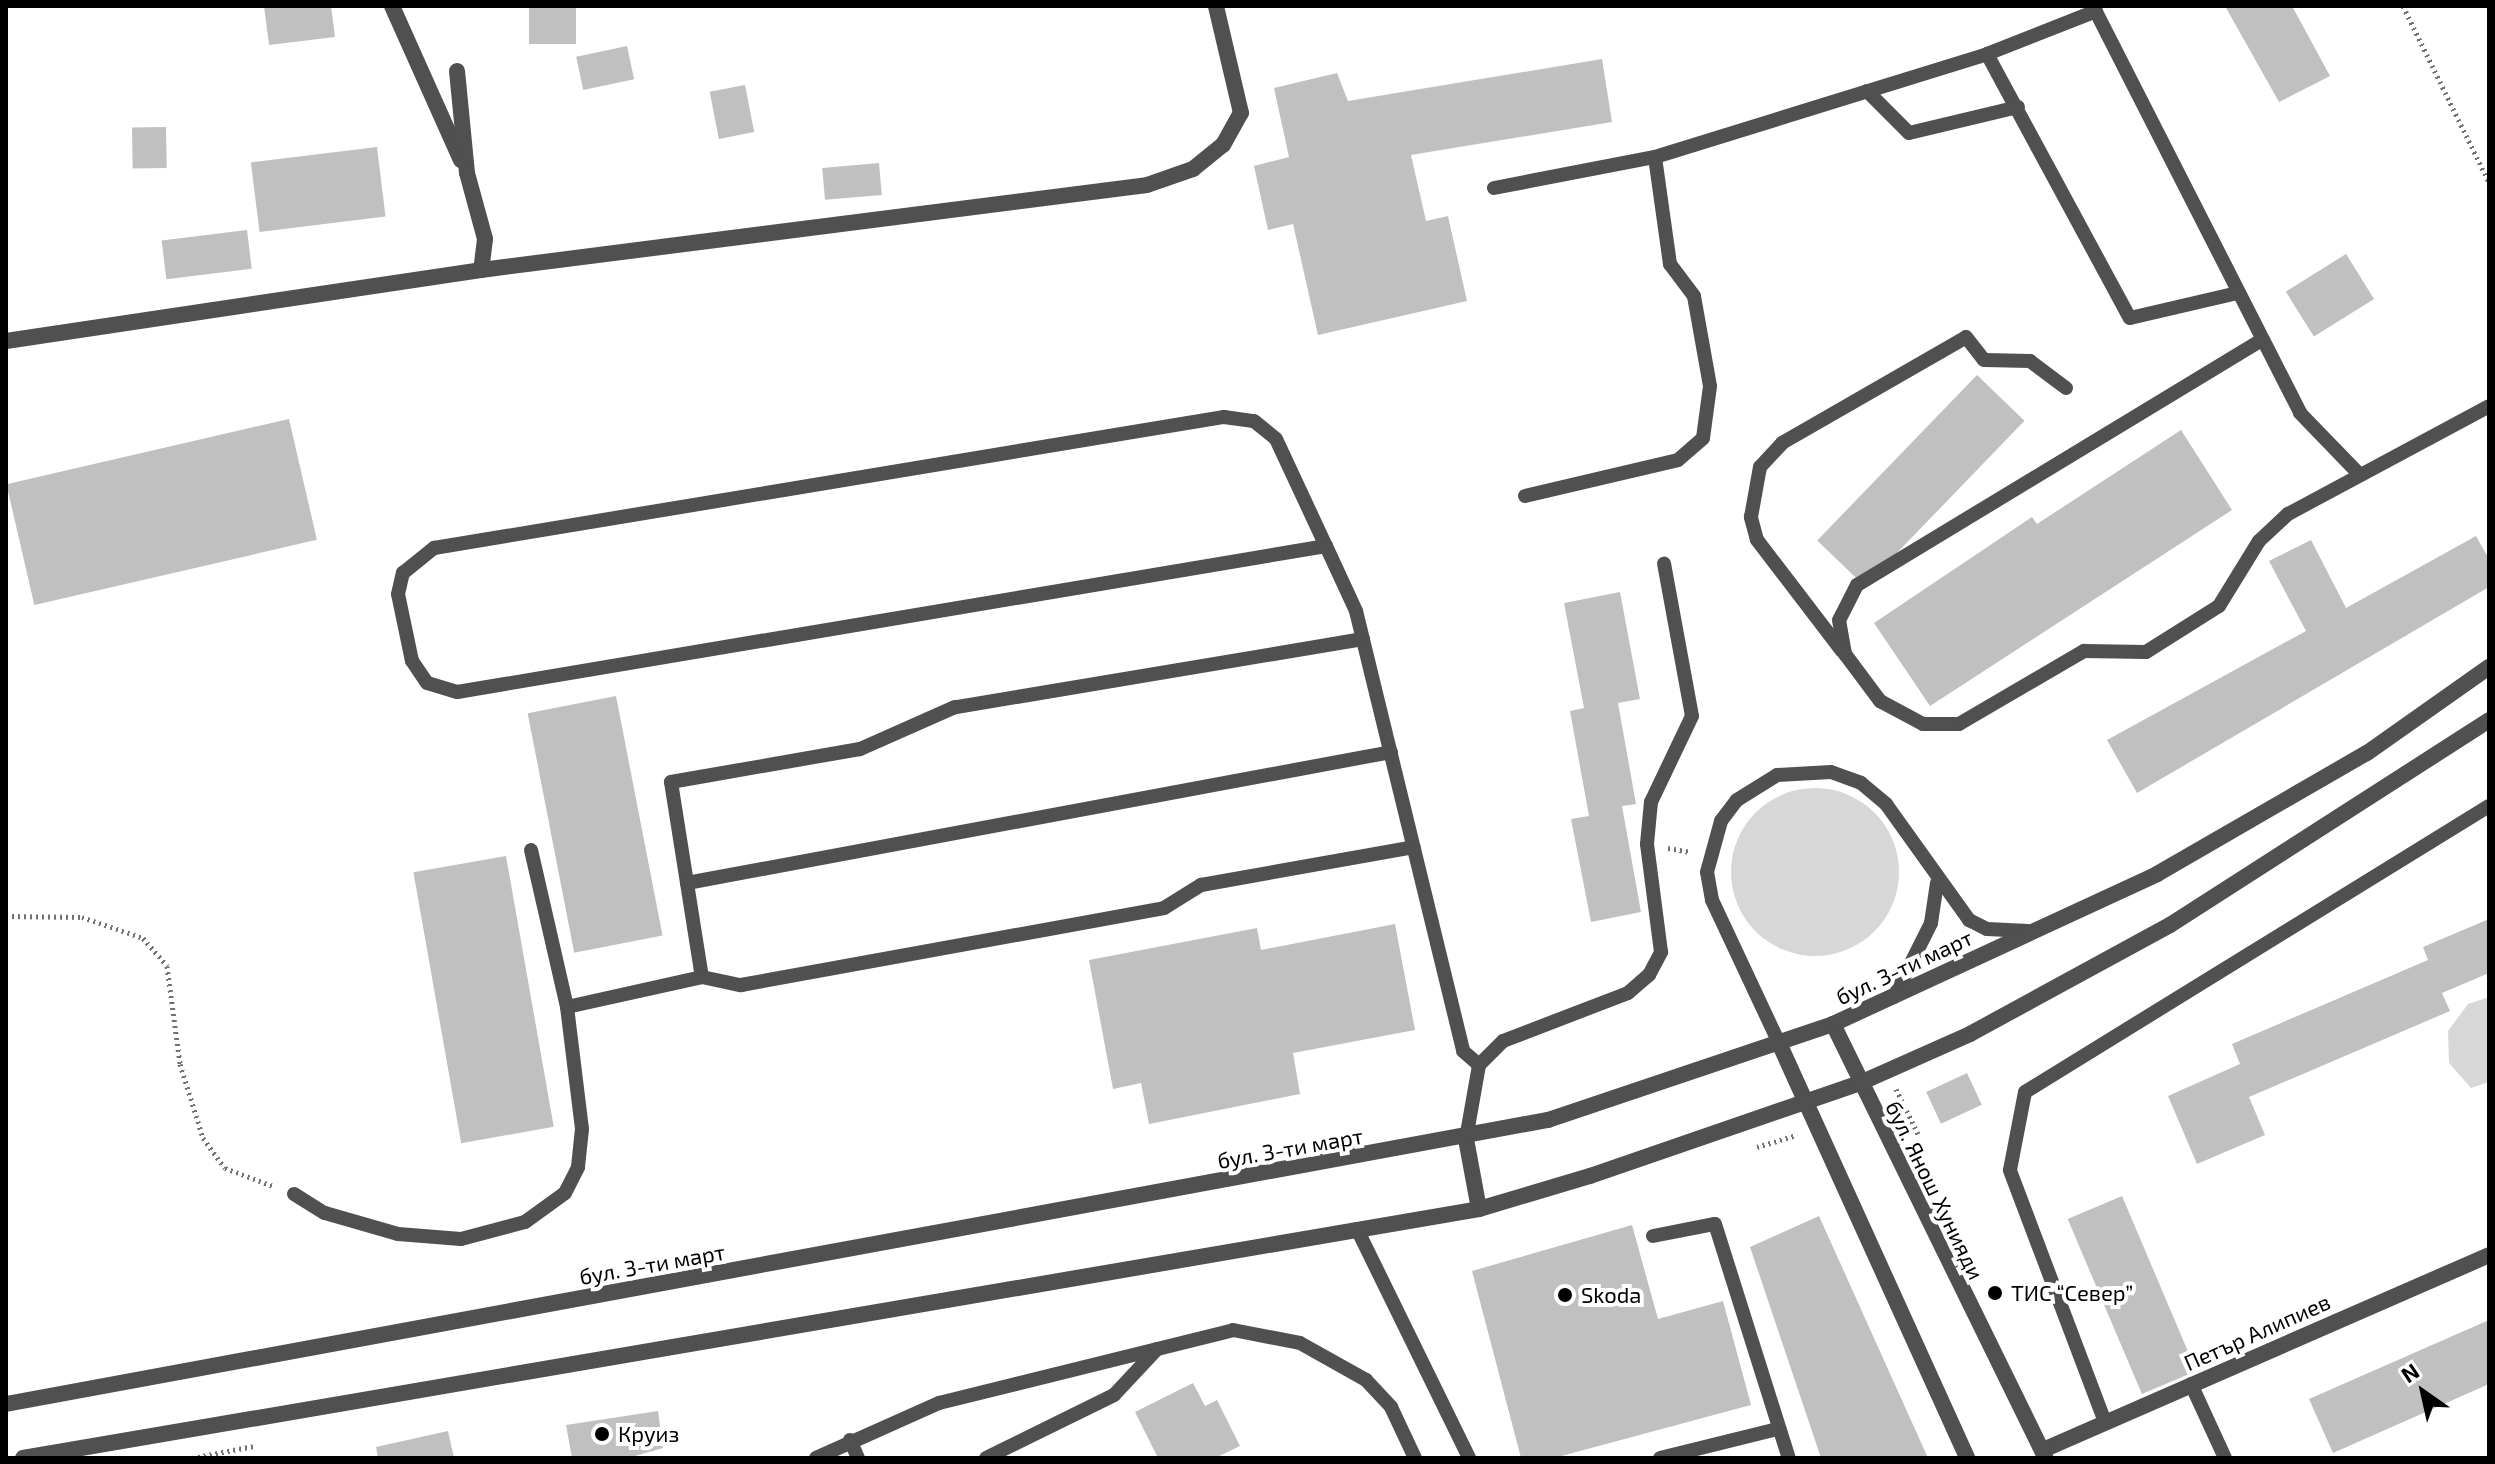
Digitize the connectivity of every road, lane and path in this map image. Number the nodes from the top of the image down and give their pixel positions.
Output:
1 (392, 6) edge
2 (1216, 6) edge
3 (2403, 6) edge
4 (2094, 8) edge
5 (1987, 54) junction
6 (457, 71) dead end
7 (1867, 91) junction
8 (2018, 107) junction
9 (1655, 157) junction
10 (467, 173) junction
11 (2489, 182) edge
12 (1494, 188) dead end
13 (481, 270) junction
14 (2233, 294) junction
15 (6, 341) edge
16 (2260, 341) junction
17 (2066, 388) dead end
18 (2489, 406) edge
19 (2357, 472) junction
20 (1525, 496) dead end
21 (1326, 546) junction
22 (1664, 564) dead end
23 (1363, 639) junction
24 (1845, 654) junction
25 (2489, 667) edge
26 (2489, 720) edge
27 (1391, 752) junction
28 (2489, 806) edge
29 (1647, 844) junction
30 (1414, 847) junction
31 (531, 850) dead end
32 (1709, 855) junction
33 (687, 883) junction
34 (1937, 883) junction
35 (6, 916) edge
36 (2040, 928) junction
37 (702, 977) junction
38 (1893, 998) junction
39 (567, 1007) junction
40 (1833, 1024) junction
41 (1779, 1043) junction
42 (1479, 1065) junction
43 (1860, 1083) junction
44 (1805, 1102) junction
45 (1466, 1139) junction
46 (294, 1194) joint
47 (1479, 1209) junction
48 (1357, 1229) junction
49 (1653, 1236) dead end
50 (2489, 1255) edge
51 (1157, 1348) junction
52 (2191, 1384) junction
53 (6, 1404) edge
54 (2105, 1422) junction
55 (1777, 1429) junction
56 (850, 1440) junction
57 (2044, 1454) edge
58 (23, 1458) edge
59 (816, 1458) edge
60 (858, 1458) edge
61 (986, 1458) edge
62 (1415, 1458) edge
63 (1469, 1458) edge
64 (1660, 1458) edge
65 (1789, 1458) edge
66 (1967, 1458) edge
67 (2225, 1458) edge

1 - 10 street
2 - 13 street
3 - 11 path
4 - 5 lane
4 - 14 lane
5 - 7 lane
5 - 8 lane
6 - 10 street
7 - 8 lane
7 - 9 lane
8 - 14 lane
9 - 12 lane
9 - 20 lane
10 - 13 street
13 - 15 street
14 - 16 lane
16 - 19 lane
16 - 24 lane
17 - 24 lane
18 - 19 lane
19 - 24 lane
21 - 21 lane
21 - 23 lane
22 - 29 lane
23 - 27 lane
23 - 33 lane
25 - 36 street, бул. 3-ти март
26 - 43 street
27 - 30 lane
27 - 33 lane
28 - 54 lane
29 - 32 path
29 - 42 lane
30 - 37 lane
30 - 42 lane
31 - 39 lane
32 - 34 lane
32 - 41 lane
33 - 37 lane
34 - 36 lane
34 - 38 lane
35 - 46 path
36 - 38 street, бул. 3-ти март
37 - 39 lane
38 - 40 street, бул. 3-ти март
39 - 46 lane
40 - 41 street, бул. 3-ти март
40 - 43 street, бул. Янош Хунияди
41 - 44 street
41 - 45 street, бул. 3-ти март
42 - 45 lane
43 - 44 street
43 - 57 street, бул. Янош Хунияди
44 - 47 street
44 - 66 street
45 - 47 street
45 - 53 street, бул. 3-ти март
47 - 48 street
48 - 58 street
48 - 63 lane
49 - 55 lane
50 - 52 street, Петър Алипиев
51 - 56 lane
51 - 61 lane
51 - 62 lane
52 - 54 street, Петър Алипиев
52 - 67 lane
54 - 57 street, Петър Алипиев
55 - 64 lane
55 - 65 lane
56 - 59 lane
56 - 60 lane

